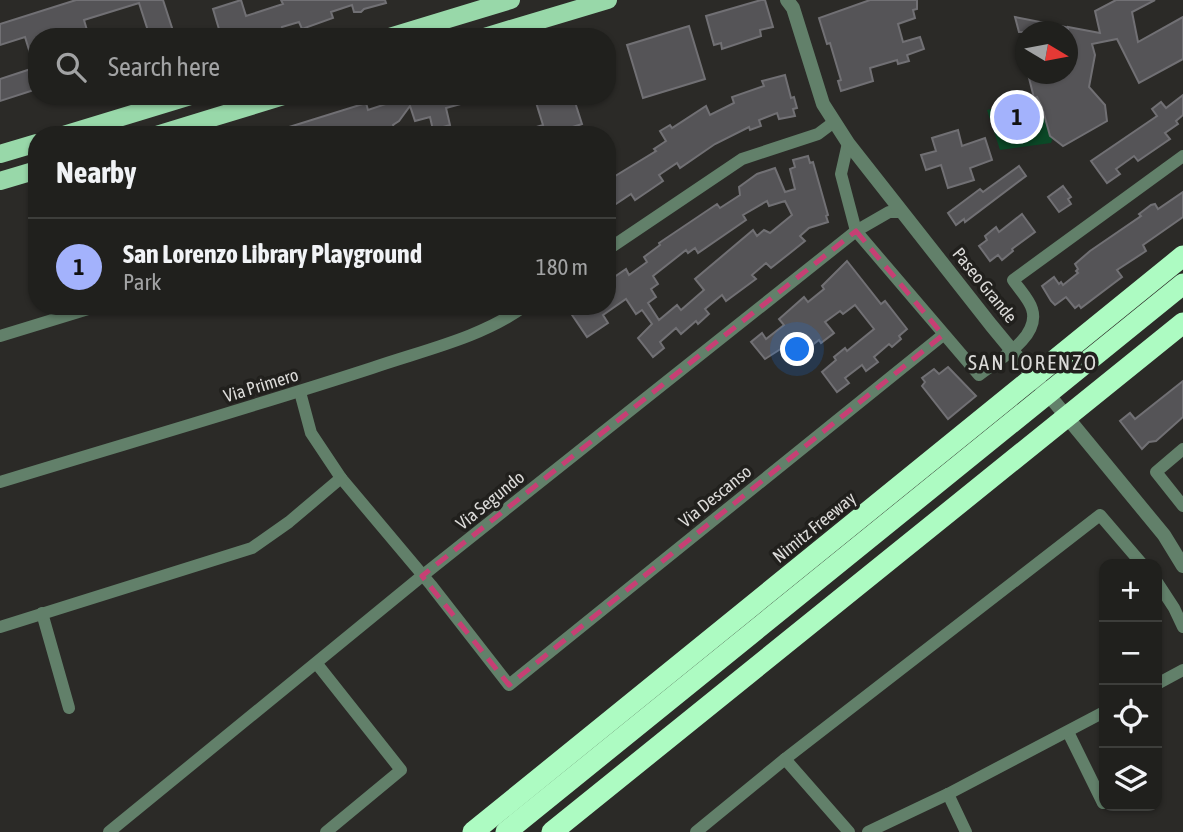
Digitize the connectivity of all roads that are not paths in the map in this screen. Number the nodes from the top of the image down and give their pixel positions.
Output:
1 (511, 0) edge
2 (608, 0) edge
3 (791, 3) edge
4 (568, 6) edge
5 (419, 28) edge
6 (508, 28) edge
7 (161, 105) edge
8 (254, 105) edge
9 (834, 122) junction
10 (93, 126) edge
11 (186, 126) edge
12 (848, 144) junction
13 (28, 146) edge
14 (0, 154) edge
15 (1183, 156) edge
16 (28, 173) edge
17 (0, 181) edge
18 (902, 212) junction
19 (856, 231) junction
20 (616, 244) edge
21 (1183, 256) edge
22 (1183, 284) edge
23 (69, 315) edge
24 (513, 315) edge
25 (1183, 323) edge
26 (943, 335) junction
27 (0, 336) edge
28 (300, 392) junction
29 (1183, 449) edge
30 (341, 478) junction
31 (0, 482) edge
32 (1183, 506) edge
33 (1138, 559) edge
34 (1183, 566) edge
35 (422, 576) junction
36 (1162, 590) edge
37 (42, 613) junction
38 (0, 627) edge
39 (1183, 627) edge
40 (317, 664) junction
41 (1183, 670) edge
42 (1162, 681) edge
43 (69, 708) dead end
44 (1099, 715) edge
45 (1068, 732) junction
46 (785, 759) junction
47 (1099, 793) edge
48 (948, 794) junction
49 (109, 832) edge
50 (326, 832) edge
51 (473, 832) edge
52 (506, 832) edge
53 (552, 832) edge
54 (696, 832) edge
55 (849, 832) edge
56 (868, 832) edge
57 (966, 832) edge

1 - 5 main road
2 - 4 main road
3 - 9 street, Paseo Grande
4 - 6 main road
7 - 10 main road
8 - 11 main road
9 - 12 street, Paseo Grande
9 - 20 street
12 - 18 street, Paseo Grande
12 - 19 street
13 - 14 main road
15 - 26 street
16 - 17 main road
18 - 19 street, Via Segundo
18 - 34 street, Paseo Grande
19 - 26 street
19 - 35 street, Via Segundo
21 - 51 highway, Nimitz Freeway
22 - 52 highway
23 - 27 street
24 - 28 street, Via Primero
25 - 53 highway
26 - 35 street, Via Descanso
28 - 30 street
28 - 31 street, Via Primero
29 - 32 street
30 - 35 street
30 - 37 street
33 - 46 street
35 - 40 street, Via Segundo
36 - 39 street
37 - 38 street
37 - 43 street
40 - 49 street, Via Segundo
40 - 50 street
41 - 42 street
44 - 45 street
45 - 47 street
45 - 48 street
46 - 54 street
46 - 55 street
48 - 56 street
48 - 57 street

